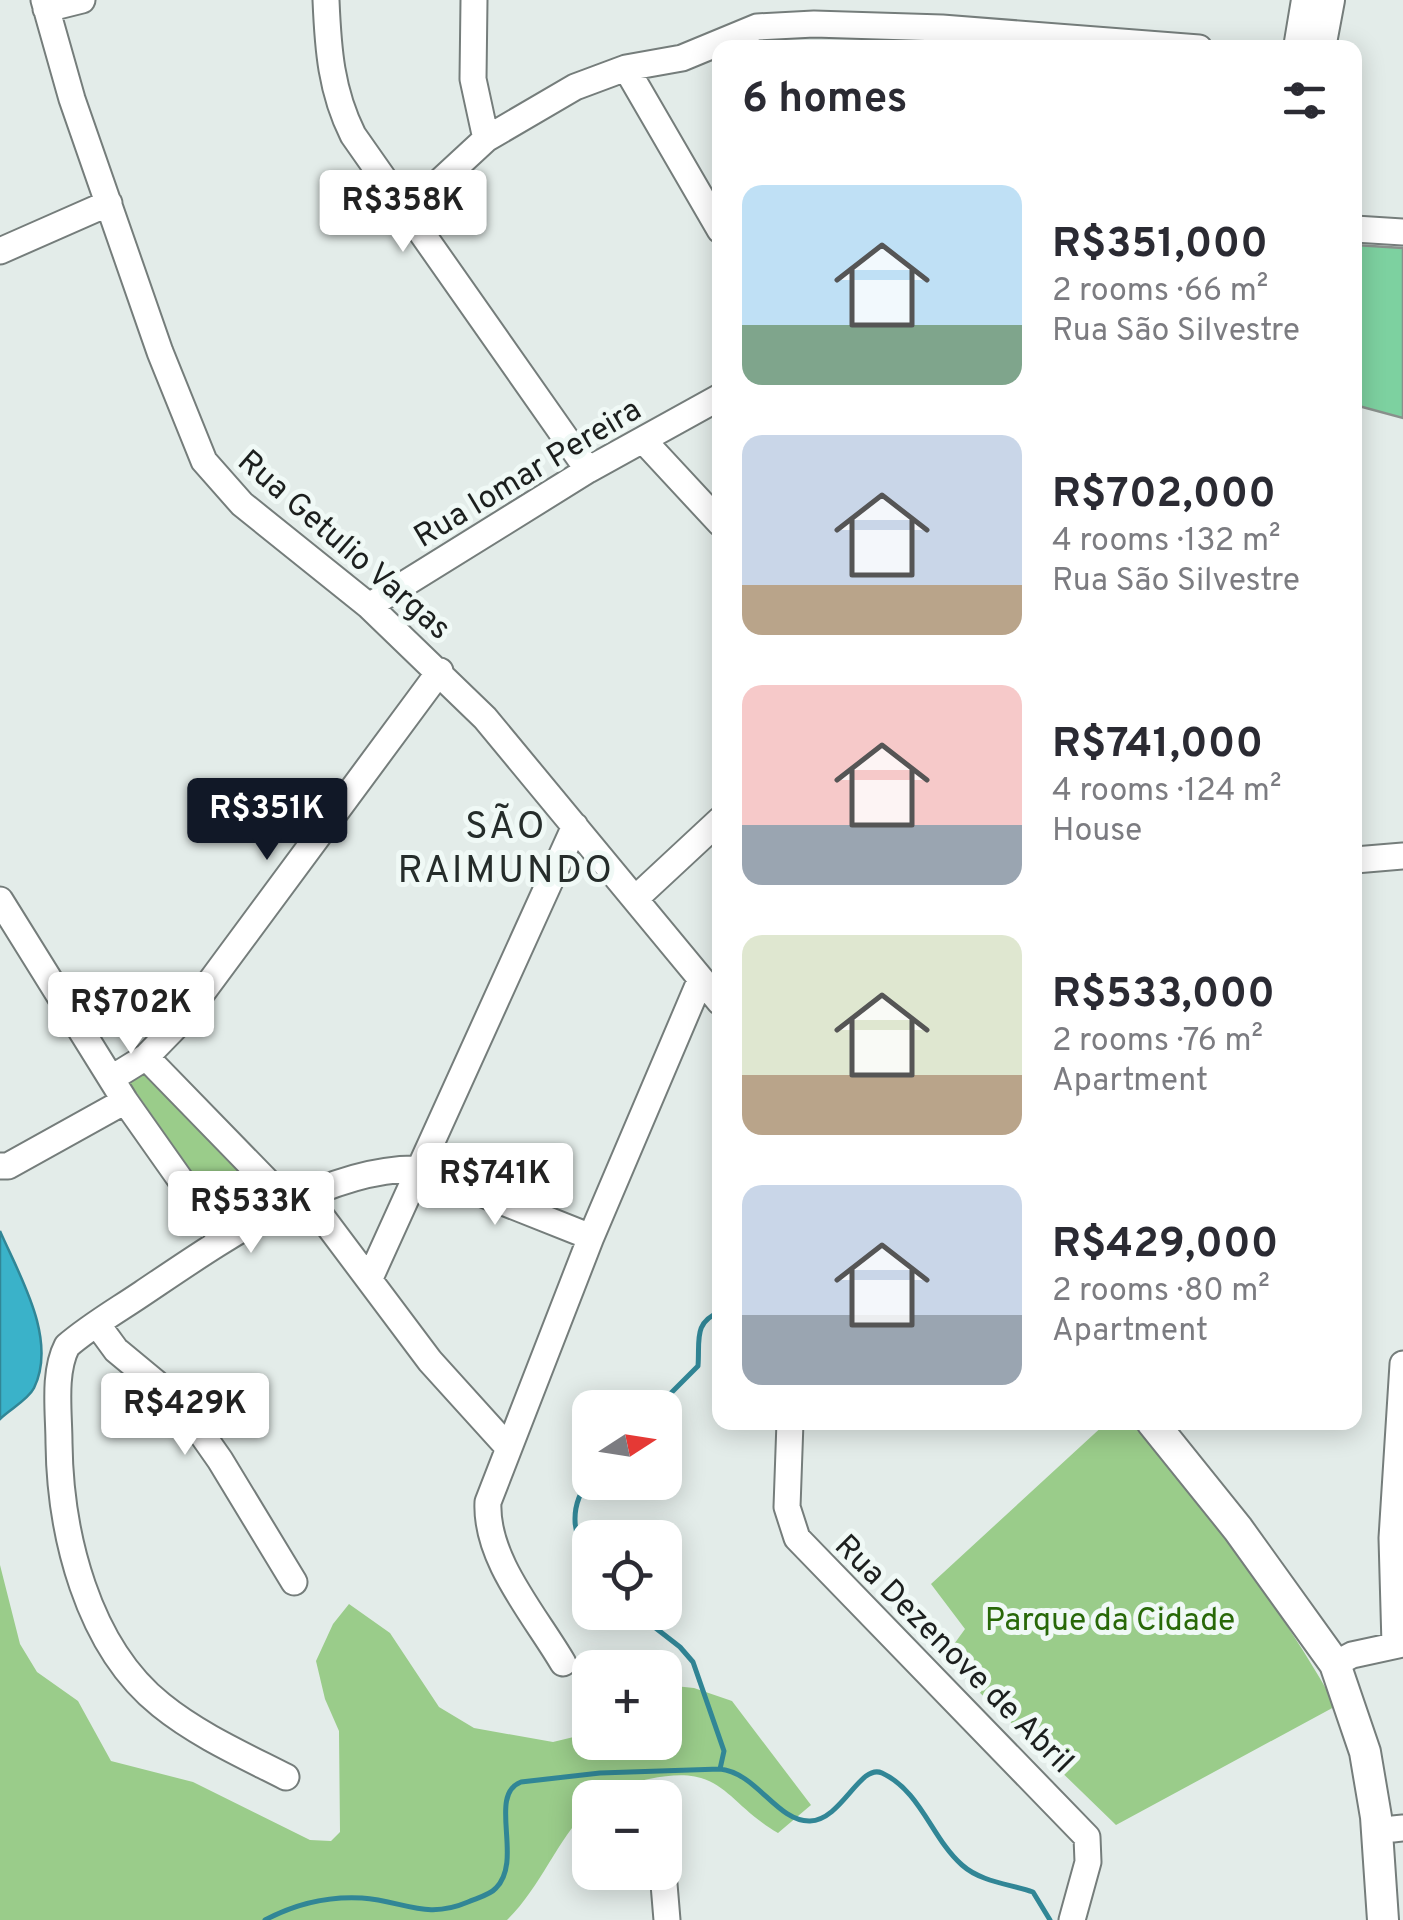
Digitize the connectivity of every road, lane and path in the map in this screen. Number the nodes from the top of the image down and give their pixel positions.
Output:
1 (82, 0) edge
2 (326, 0) edge
3 (474, 0) edge
4 (1307, 0) edge
5 (1329, 0) edge
6 (45, 5) edge
7 (726, 40) edge
8 (1096, 40) edge
9 (1300, 40) edge
10 (1322, 40) edge
11 (712, 46) edge
12 (626, 68) junction
13 (486, 140) junction
14 (109, 204) junction
15 (407, 212) junction
16 (712, 216) edge
17 (1362, 230) edge
18 (1403, 232) edge
19 (0, 251) edge
20 (712, 401) edge
21 (643, 440) junction
22 (588, 470) junction
23 (712, 514) edge
24 (369, 606) junction
25 (440, 670) junction
26 (575, 826) junction
27 (712, 827) edge
28 (1403, 856) edge
29 (1362, 859) edge
30 (635, 899) junction
31 (0, 900) edge
32 (700, 981) junction
33 (712, 994) edge
34 (146, 1057) junction
35 (112, 1078) junction
36 (126, 1101) junction
37 (0, 1166) edge
38 (420, 1169) junction
39 (299, 1201) junction
40 (591, 1236) junction
41 (223, 1240) junction
42 (370, 1278) junction
43 (96, 1324) junction
44 (1403, 1364) edge
45 (790, 1430) edge
46 (1158, 1430) edge
47 (1180, 1430) edge
48 (506, 1446) junction
49 (294, 1582) dead end
50 (1399, 1645) edge
51 (1344, 1659) junction
52 (564, 1662) dead end
53 (286, 1777) dead end
54 (1398, 1829) edge
55 (664, 1890) edge
56 (1395, 1914) edge
57 (667, 1920) edge
58 (1072, 1920) edge

1 - 6 street
2 - 15 street
3 - 13 street
4 - 9 main road
5 - 10 main road
6 - 14 street, Rua Getulio Vargas
7 - 8 street
11 - 12 street
12 - 13 street
12 - 16 street
13 - 15 street
14 - 19 street
14 - 24 street, Rua Getulio Vargas
15 - 22 street
17 - 18 street
20 - 21 street, Rua Iomar Pereira
21 - 22 street, Rua Iomar Pereira
21 - 23 street
22 - 24 street, Rua Iomar Pereira
24 - 25 street, Rua Getulio Vargas
25 - 26 street, Rua Getulio Vargas
25 - 34 street
26 - 30 street, Rua Getulio Vargas
26 - 38 street
27 - 30 street
28 - 29 street
30 - 32 street, Rua Getulio Vargas
31 - 35 street
32 - 33 street, Rua Getulio Vargas
32 - 40 street
34 - 35 street
34 - 39 street
35 - 36 street
36 - 37 street
36 - 41 street
38 - 39 street
38 - 40 street
38 - 42 street
39 - 41 street
39 - 42 street
40 - 48 street
41 - 43 street
42 - 48 street
43 - 49 street
43 - 53 street
44 - 50 street
45 - 58 street, Rua Dezenove de Abril
46 - 51 main road
47 - 51 main road
48 - 52 street
50 - 51 street
51 - 54 main road
51 - 56 main road
54 - 56 main road
55 - 57 street

